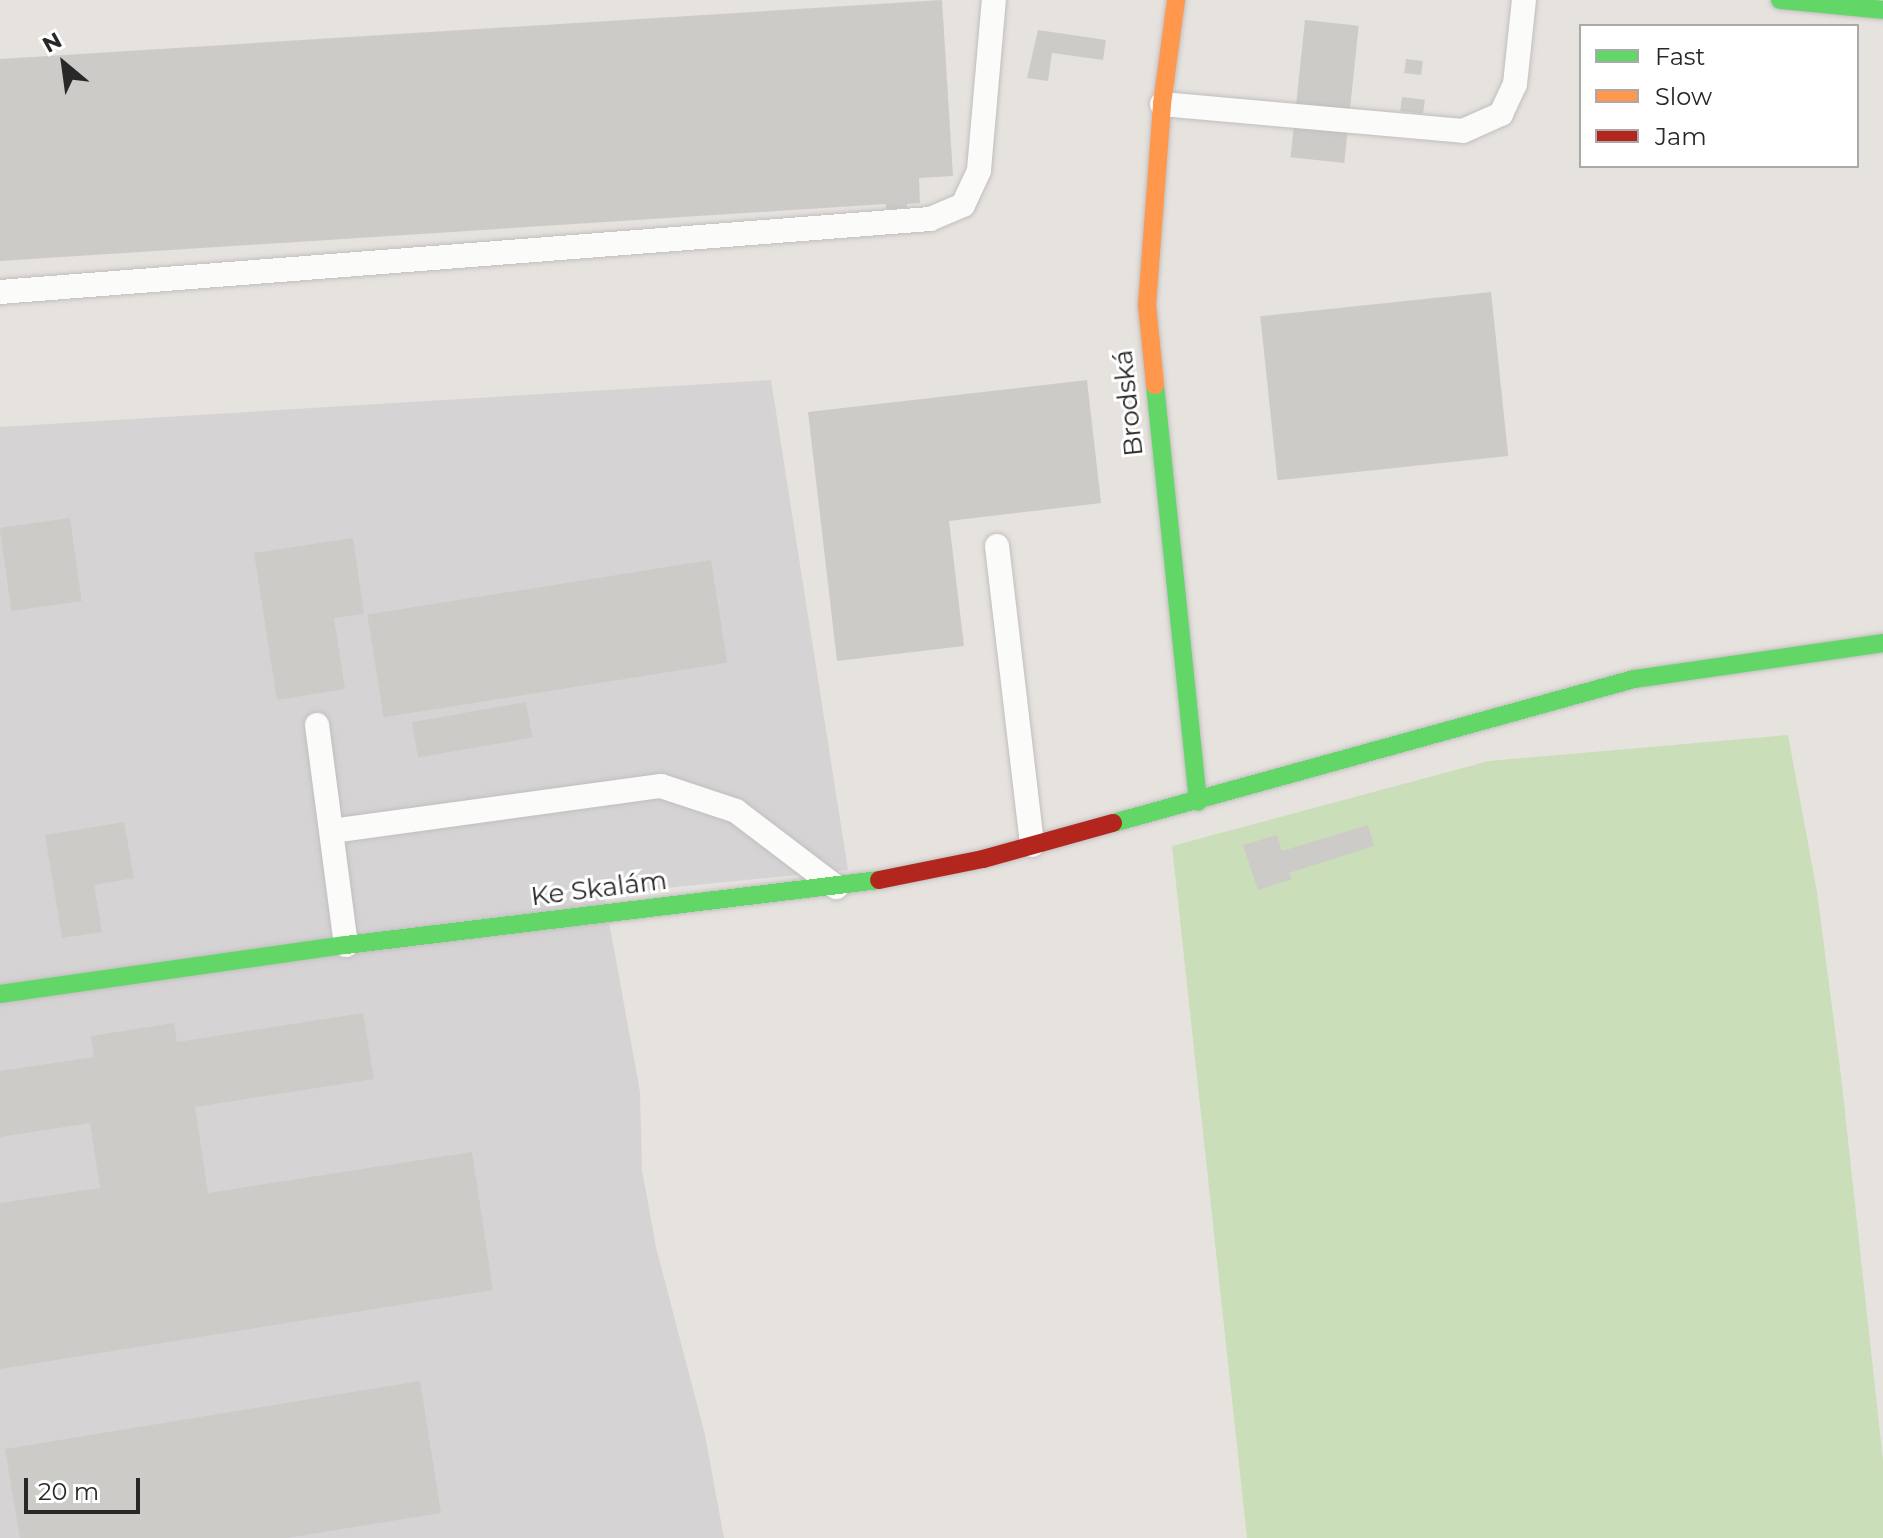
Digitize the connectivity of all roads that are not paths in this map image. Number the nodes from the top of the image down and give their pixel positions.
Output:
1 (994, 0) edge
2 (1176, 0) edge
3 (1524, 0) edge
4 (1780, 0) edge
5 (1883, 10) edge
6 (1162, 104) junction
7 (0, 292) edge
8 (997, 546) dead end
9 (1883, 643) edge
10 (317, 725) dead end
11 (1198, 802) junction
12 (332, 831) junction
13 (1032, 845) junction
14 (838, 888) junction
15 (346, 945) junction
16 (0, 994) edge

1 - 7 lane
2 - 6 street, Brodská
3 - 6 lane
4 - 5 street
6 - 11 street, Brodská
8 - 13 lane
9 - 11 street, Ke Skalám
10 - 12 lane
11 - 13 street, Ke Skalám
12 - 14 lane
12 - 15 lane
13 - 14 street, Ke Skalám
14 - 15 street, Ke Skalám
15 - 16 street, Ke Skalám

